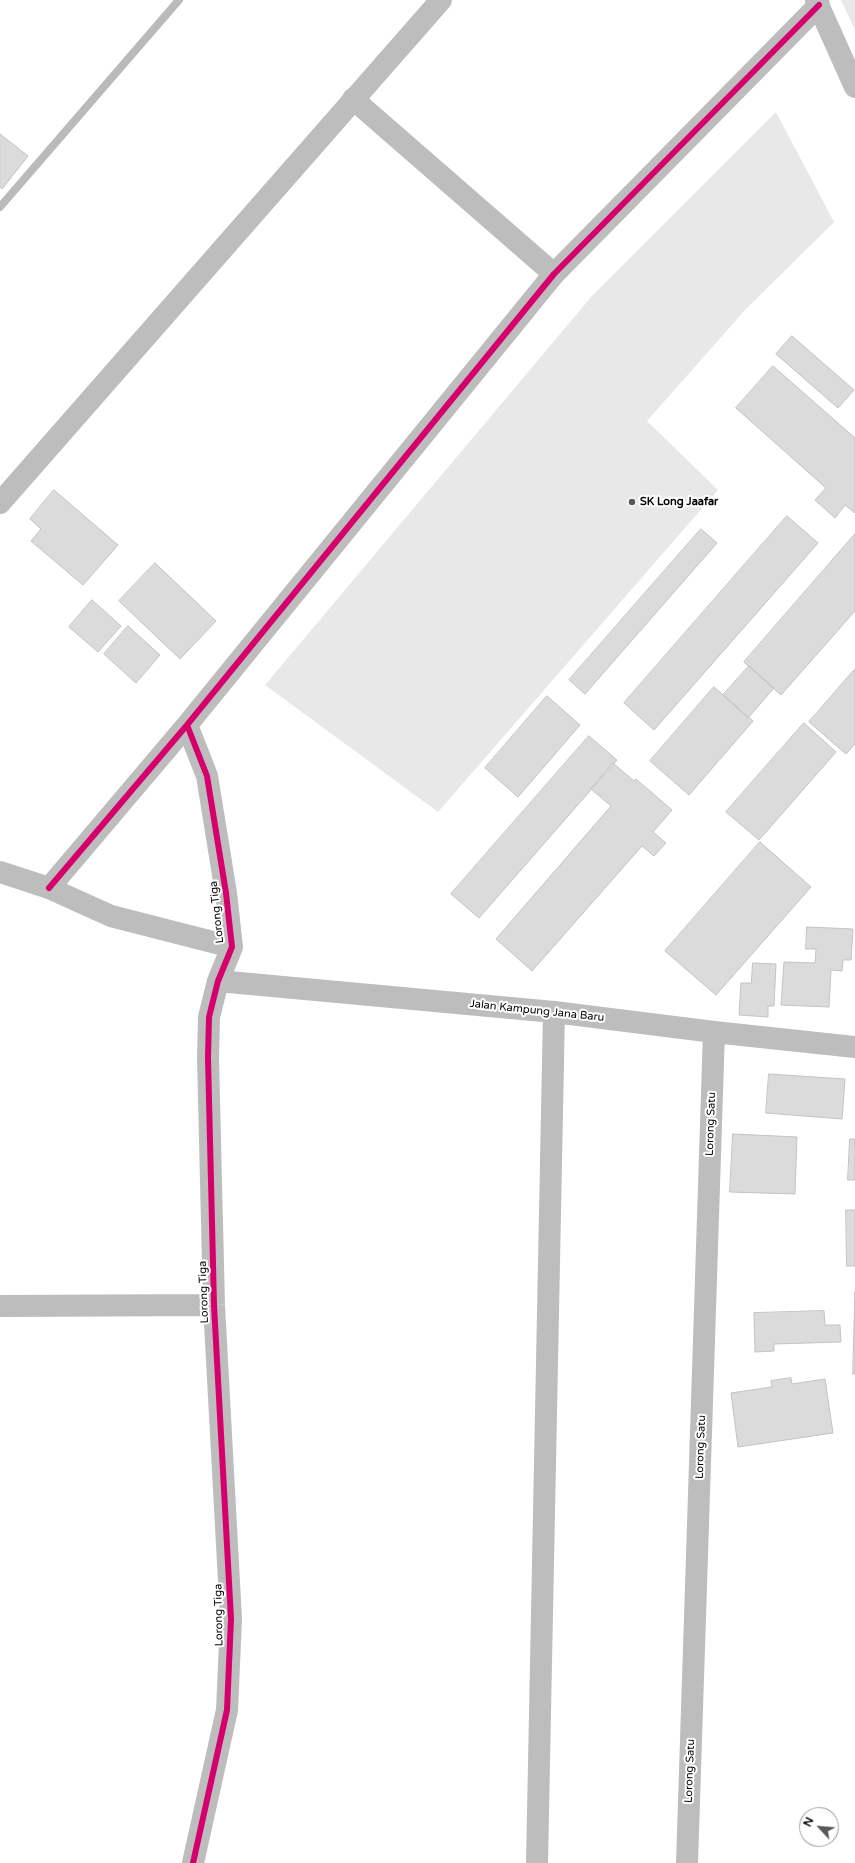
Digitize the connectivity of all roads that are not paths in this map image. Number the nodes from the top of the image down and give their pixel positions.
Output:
1 (441, 0) edge
2 (817, 3) edge
3 (855, 87) edge
4 (352, 99) junction
5 (554, 274) junction
6 (0, 503) edge
7 (187, 725) junction
8 (0, 872) edge
9 (50, 888) junction
10 (232, 947) junction
11 (218, 981) junction
12 (554, 1012) junction
13 (714, 1032) junction
14 (855, 1047) edge
15 (214, 1305) junction
16 (0, 1306) edge
17 (193, 1863) edge
18 (537, 1863) edge
19 (687, 1863) edge

1 - 4 street
2 - 3 street
2 - 5 street
4 - 5 street
4 - 6 street
5 - 7 street
7 - 9 street
7 - 10 street, Lorong Tiga
8 - 9 street
9 - 10 street
10 - 11 street, Lorong Tiga
11 - 12 street, Jalan Kampung Jana Baru
11 - 15 street, Lorong Tiga
12 - 13 street, Jalan Kampung Jana Baru
12 - 18 street
13 - 14 street, Jalan Kampung Jana Baru
13 - 19 street, Lorong Satu
15 - 16 street
15 - 17 street, Lorong Tiga

